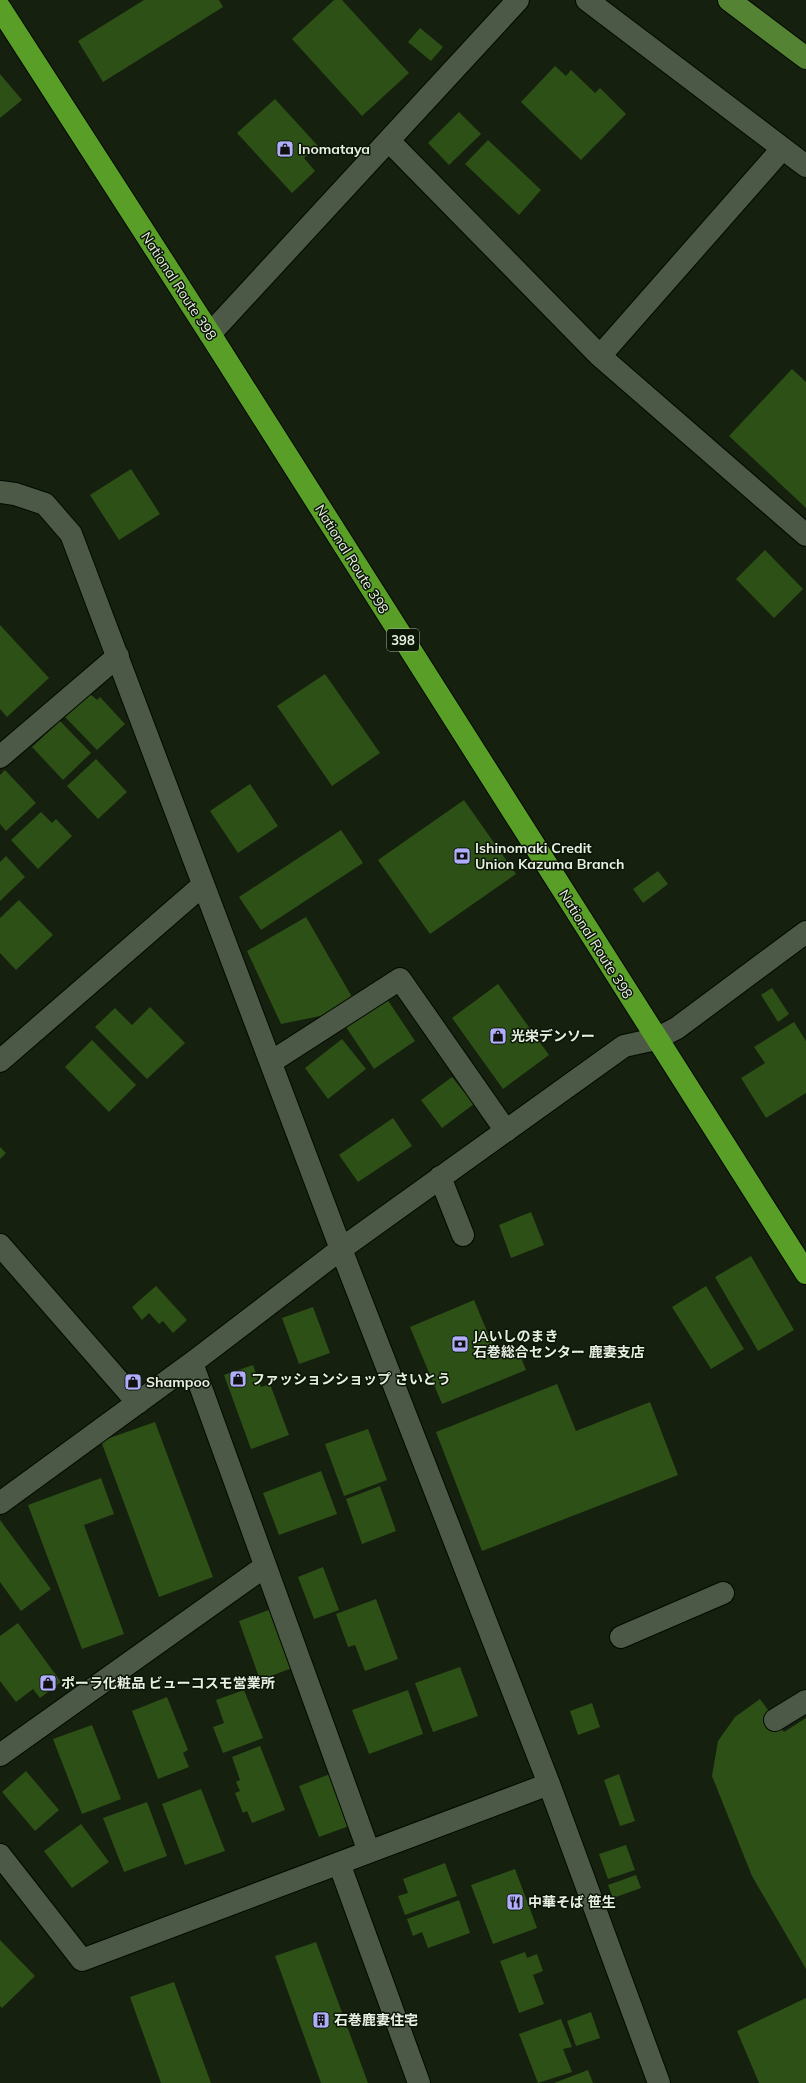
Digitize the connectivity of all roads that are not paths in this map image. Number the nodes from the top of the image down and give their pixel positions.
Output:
1 (518, 0) edge
2 (587, 0) edge
3 (730, 0) edge
4 (0, 8) edge
5 (806, 58) edge
6 (389, 140) junction
7 (782, 149) junction
8 (806, 166) edge
9 (210, 334) junction
10 (600, 356) junction
11 (0, 492) edge
12 (806, 535) edge
13 (118, 656) junction
14 (0, 757) edge
15 (203, 885) junction
16 (806, 932) edge
17 (656, 1039) junction
18 (0, 1061) edge
19 (271, 1062) junction
20 (506, 1131) junction
21 (440, 1177) junction
22 (463, 1234) dead end
23 (0, 1245) edge
24 (341, 1249) junction
25 (806, 1273) edge
26 (192, 1364) junction
27 (138, 1403) junction
28 (0, 1503) edge
29 (264, 1567) junction
30 (723, 1593) dead end
31 (621, 1638) dead end
32 (806, 1701) edge
33 (775, 1720) dead end
34 (0, 1755) edge
35 (549, 1784) junction
36 (369, 1852) junction
37 (0, 1855) edge
38 (340, 1863) junction
39 (419, 2083) edge
40 (660, 2083) edge

1 - 6 street
2 - 7 street
3 - 5 main road
4 - 9 highway, National Route 398 / 398
6 - 9 street
6 - 10 street
7 - 8 street
7 - 10 street
9 - 17 highway, National Route 398 / 398
10 - 12 street
11 - 13 street
13 - 14 street
13 - 15 street
15 - 18 street
15 - 19 street
16 - 17 street
17 - 20 street
17 - 25 highway, National Route 398 / 398
19 - 20 street
19 - 24 street
20 - 21 street
21 - 22 street
21 - 24 street
23 - 27 street
24 - 26 street
24 - 35 street
26 - 27 street
26 - 29 street
27 - 28 street
29 - 34 street
29 - 36 street
30 - 31 street
32 - 33 street
35 - 36 street
35 - 40 street
36 - 38 street
37 - 38 street
38 - 39 street

